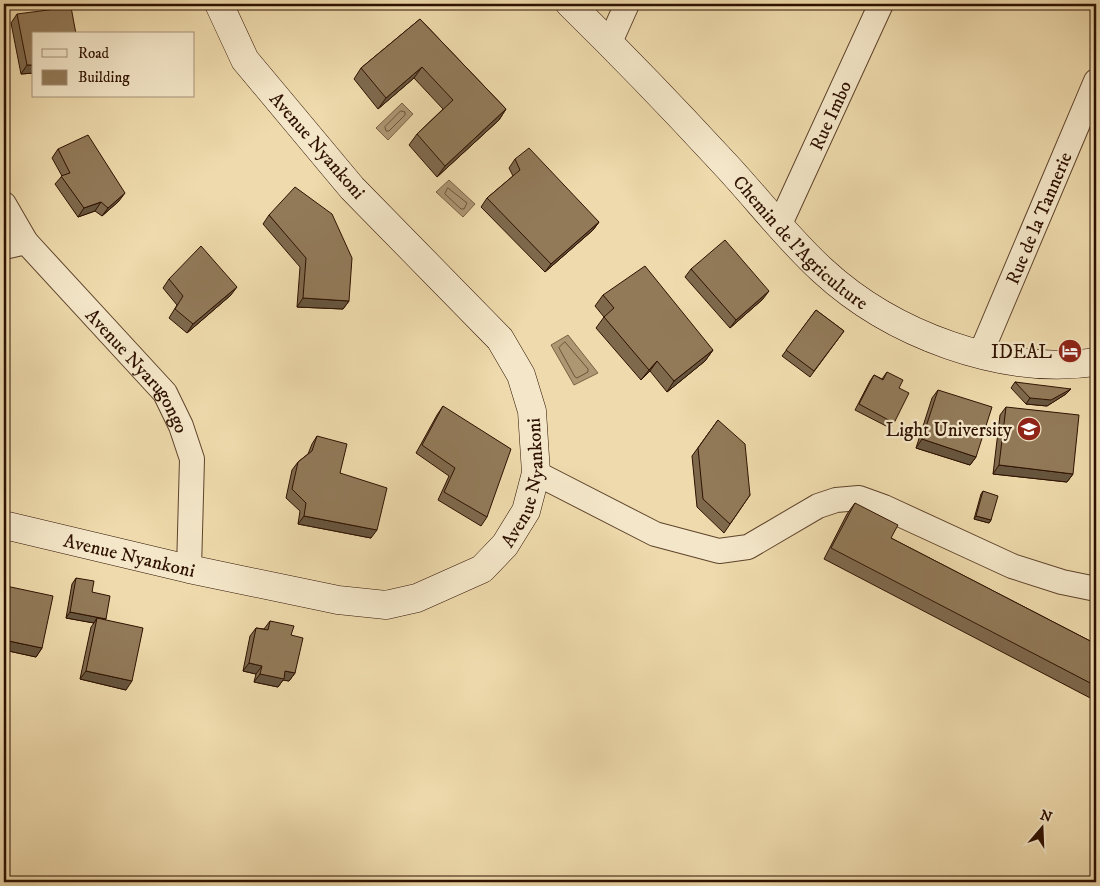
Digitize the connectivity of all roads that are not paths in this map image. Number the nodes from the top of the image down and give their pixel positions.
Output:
1 (219, 4) edge
2 (570, 4) edge
3 (627, 4) edge
4 (881, 4) edge
5 (610, 42) junction
6 (1096, 82) edge
7 (4, 204) edge
8 (779, 226) junction
9 (15, 244) edge
10 (980, 355) junction
11 (1096, 362) edge
12 (536, 473) junction
13 (4, 525) edge
14 (189, 569) junction
15 (1096, 589) edge

1 - 12 street, Avenue Nyankoni
2 - 5 street, Chemin de l'Agriculture
3 - 5 street
4 - 8 street, Rue Imbo
5 - 8 street, Chemin de l'Agriculture
6 - 10 street, Rue de la Tannerie
7 - 9 street, Avenue Nyarugongo
8 - 10 street, Chemin de l'Agriculture
9 - 14 street, Avenue Nyarugongo
10 - 11 street, Chemin de l'Agriculture
12 - 14 street, Avenue Nyankoni
12 - 15 street
13 - 14 street, Avenue Nyankoni

